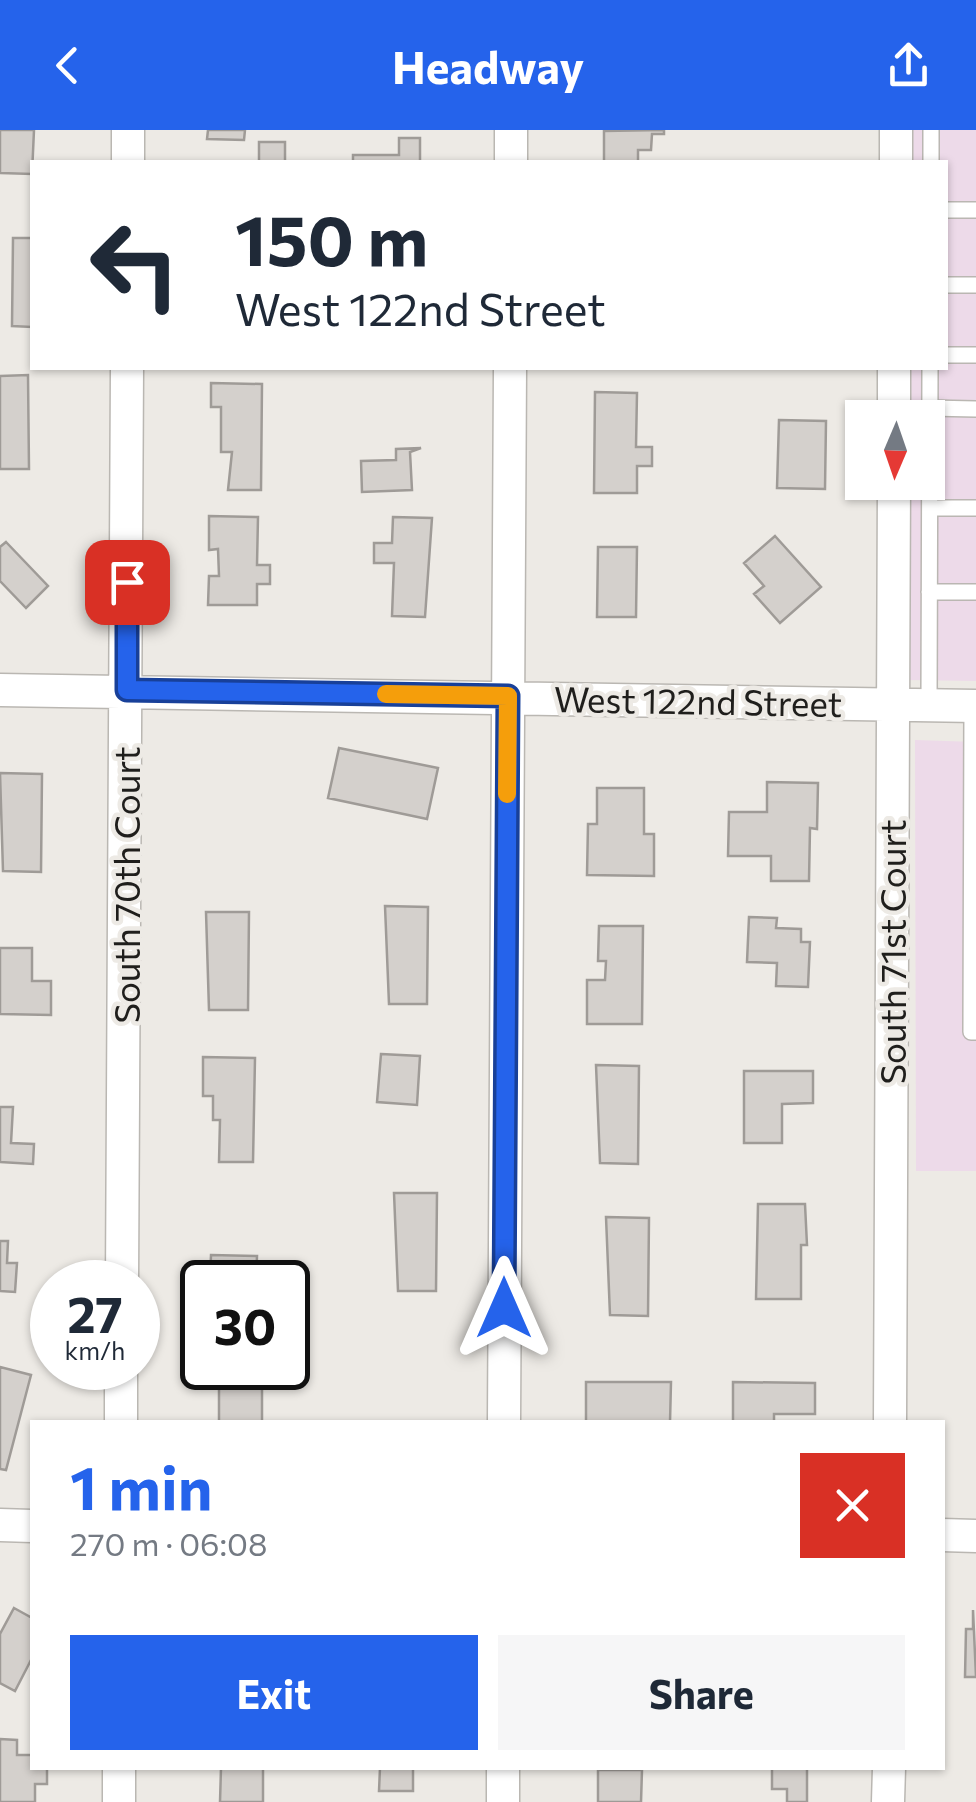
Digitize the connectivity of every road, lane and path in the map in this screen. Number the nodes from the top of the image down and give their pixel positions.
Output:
1 (128, 130) edge
2 (511, 130) edge
3 (896, 130) edge
4 (931, 130) edge
5 (128, 160) edge
6 (510, 160) edge
7 (896, 160) edge
8 (931, 160) edge
9 (948, 210) edge
10 (976, 210) edge
11 (948, 285) edge
12 (976, 285) edge
13 (948, 355) edge
14 (976, 355) edge
15 (127, 370) edge
16 (510, 370) edge
17 (894, 370) edge
18 (930, 370) edge
19 (894, 400) edge
20 (930, 400) edge
21 (945, 408) edge
22 (976, 409) edge
23 (894, 500) edge
24 (930, 500) edge
25 (930, 508) junction
26 (976, 508) edge
27 (929, 592) junction
28 (976, 592) edge
29 (0, 690) edge
30 (127, 690) junction
31 (508, 696) junction
32 (892, 705) junction
33 (928, 706) junction
34 (974, 706) edge
35 (974, 905) edge
36 (976, 1032) edge
37 (122, 1260) edge
38 (121, 1390) edge
39 (121, 1420) edge
40 (504, 1420) edge
41 (890, 1420) edge
42 (0, 1525) edge
43 (30, 1526) edge
44 (945, 1535) edge
45 (976, 1536) edge
46 (119, 1770) edge
47 (503, 1770) edge
48 (889, 1770) edge
49 (119, 1802) edge
50 (503, 1802) edge
51 (888, 1802) edge

1 - 5 street
2 - 6 street
3 - 7 street
4 - 8 lane
9 - 10 lane
11 - 12 lane
13 - 14 lane
15 - 30 street, South 70th Court
16 - 31 street
17 - 19 street
18 - 20 lane
21 - 22 lane
23 - 32 street, South 71st Court
24 - 25 lane
25 - 26 lane
25 - 27 lane
27 - 28 lane
27 - 33 lane
29 - 30 street, West 122nd Street
30 - 31 street, West 122nd Street
30 - 37 street, South 70th Court
31 - 32 street, West 122nd Street
31 - 40 street
32 - 33 street, West 122nd Street
32 - 41 street, South 71st Court
33 - 34 street, West 122nd Street
34 - 35 lane
35 - 36 lane
38 - 39 street
42 - 43 street
44 - 45 street
46 - 49 street
47 - 50 street
48 - 51 street

